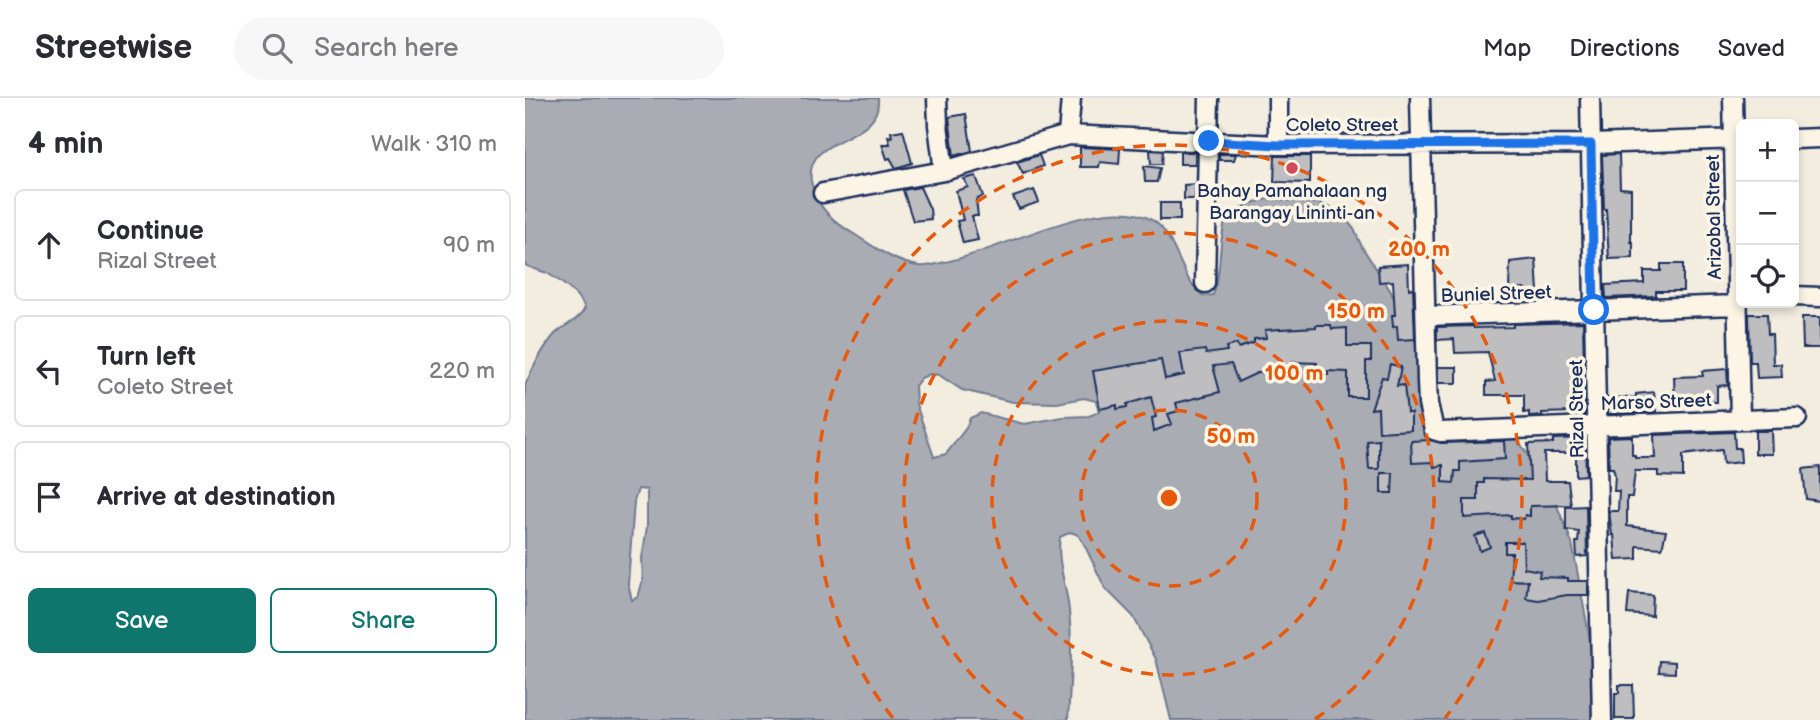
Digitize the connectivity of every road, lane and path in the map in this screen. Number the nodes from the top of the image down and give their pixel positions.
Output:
1 (937, 98) edge
2 (1071, 98) edge
3 (1209, 98) edge
4 (1278, 98) edge
5 (1420, 98) edge
6 (1590, 98) edge
7 (1733, 98) edge
8 (1736, 129) edge
9 (1068, 135) junction
10 (1820, 138) edge
11 (1736, 139) edge
12 (1799, 139) edge
13 (1209, 141) junction
14 (1591, 144) junction
15 (1278, 145) junction
16 (1419, 145) junction
17 (944, 172) junction
18 (1737, 182) edge
19 (823, 193) dead end
20 (1738, 245) edge
21 (1205, 283) dead end
22 (1736, 295) edge
23 (1799, 296) edge
24 (1820, 298) edge
25 (1738, 308) edge
26 (1594, 310) junction
27 (1426, 316) junction
28 (1797, 418) dead end
29 (1740, 419) junction
30 (1597, 425) junction
31 (1602, 720) edge

1 - 17 street
2 - 9 street
3 - 13 street
4 - 15 street
5 - 16 street
6 - 14 street, Rizal Street
7 - 8 street, Arizobal Street
9 - 13 street, Coleto Street
9 - 17 street, Coleto Street
10 - 12 street
11 - 14 street, Coleto Street
13 - 15 street, Coleto Street
13 - 21 street
14 - 16 street, Coleto Street
14 - 26 street, Rizal Street
15 - 16 street, Coleto Street
16 - 27 street
17 - 19 street, Coleto Street
18 - 20 street, Arizobal Street
22 - 26 street, Buniel Street
23 - 24 street
25 - 29 street, Arizobal Street
26 - 27 street, Buniel Street
26 - 30 street, Rizal Street
27 - 30 street, Marso Street
28 - 29 street, Marso Street
29 - 30 street, Marso Street
30 - 31 street, Rizal Street

